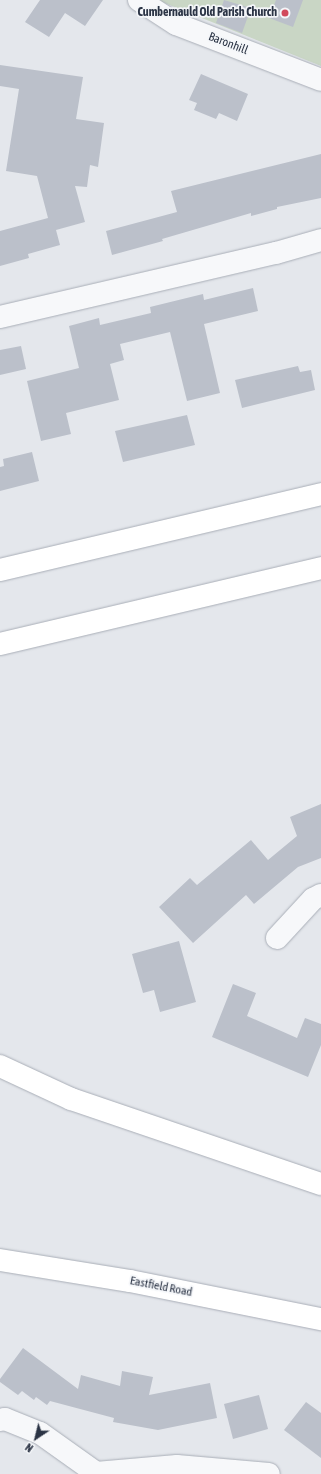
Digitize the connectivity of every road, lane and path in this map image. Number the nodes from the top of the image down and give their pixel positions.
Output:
1 (139, 0) edge
2 (321, 80) edge
3 (321, 240) edge
4 (0, 316) edge
5 (321, 494) edge
6 (321, 568) edge
7 (0, 570) edge
8 (0, 644) edge
9 (321, 895) edge
10 (278, 938) dead end
11 (0, 1066) edge
12 (321, 1184) edge
13 (0, 1260) edge
14 (321, 1319) edge
15 (0, 1420) edge
16 (266, 1474) edge

1 - 2 street, Baronhill
3 - 4 street
5 - 7 main road
6 - 8 main road
9 - 10 street
11 - 12 main road
13 - 14 main road, Eastfield Road
15 - 16 street

